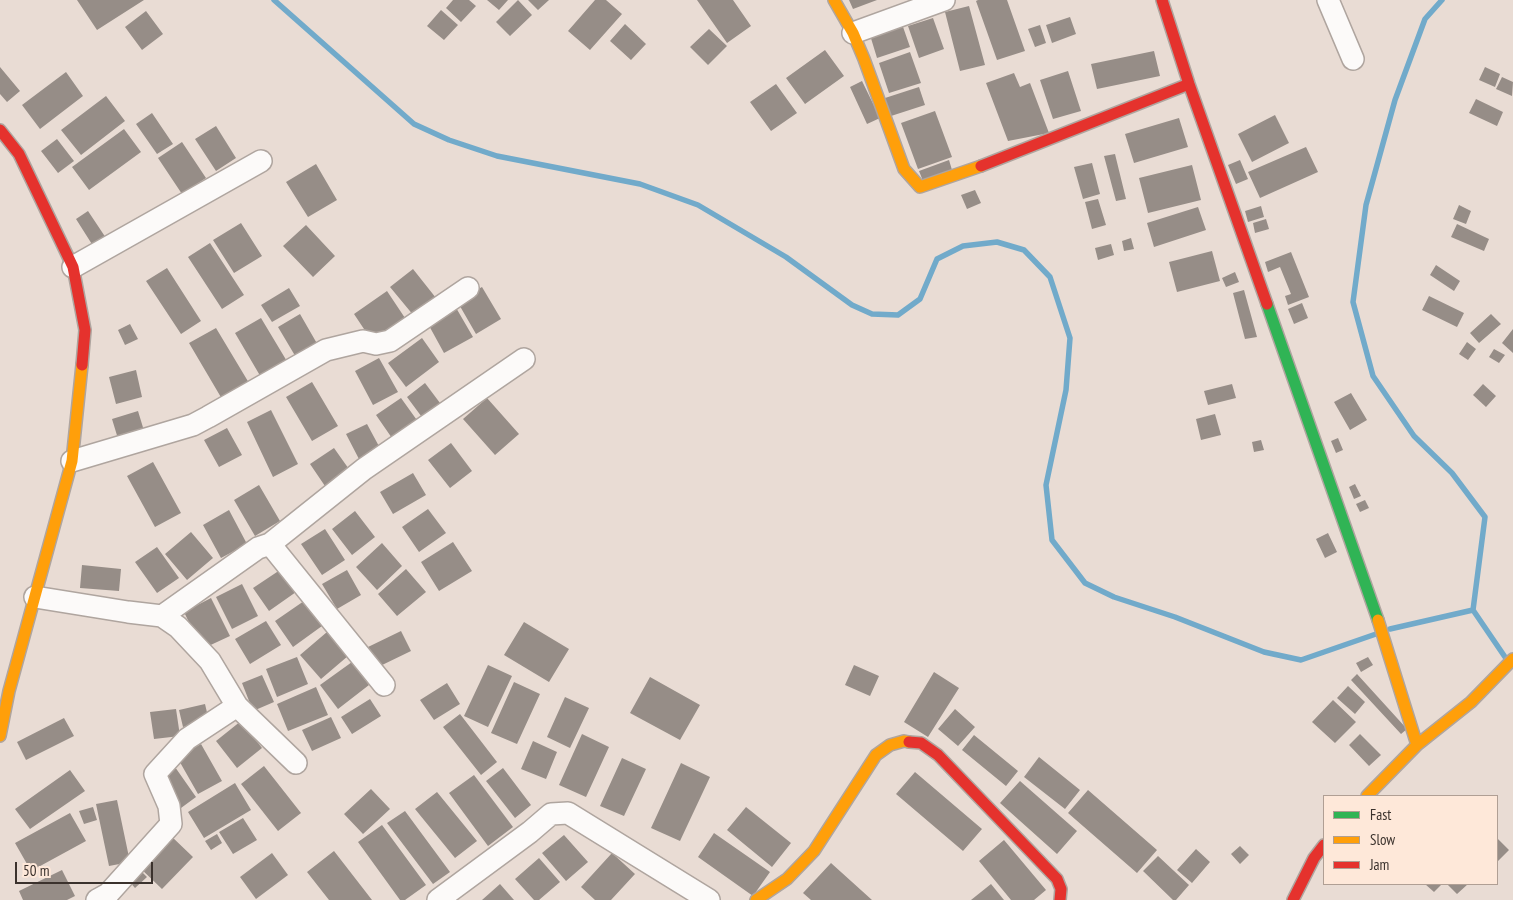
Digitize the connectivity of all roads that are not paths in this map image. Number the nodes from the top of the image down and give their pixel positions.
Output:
1 (834, 0) edge
2 (944, 0) edge
3 (1162, 0) edge
4 (1328, 0) edge
5 (853, 33) junction
6 (1353, 59) dead end
7 (1189, 84) junction
8 (0, 130) edge
9 (261, 161) dead end
10 (73, 268) junction
11 (468, 288) dead end
12 (524, 359) dead end
13 (72, 461) junction
14 (270, 544) junction
15 (35, 597) junction
16 (162, 616) junction
17 (1513, 659) edge
18 (384, 685) dead end
19 (237, 706) junction
20 (0, 736) edge
21 (1417, 745) junction
22 (296, 763) dead end
23 (1368, 795) edge
24 (1323, 847) edge
25 (97, 900) edge
26 (438, 900) edge
27 (709, 900) edge
28 (756, 900) edge
29 (1060, 900) edge
30 (1293, 900) edge

1 - 5 street
2 - 5 street
3 - 7 street
4 - 6 street
5 - 7 street
7 - 21 street
8 - 10 street
9 - 10 street
10 - 13 street
11 - 13 street
12 - 14 street
13 - 15 street
14 - 16 street
14 - 18 street
15 - 16 street
15 - 20 street
16 - 19 street
17 - 21 street
19 - 22 street
19 - 25 street
21 - 23 street
24 - 30 street
26 - 27 street
28 - 29 street

